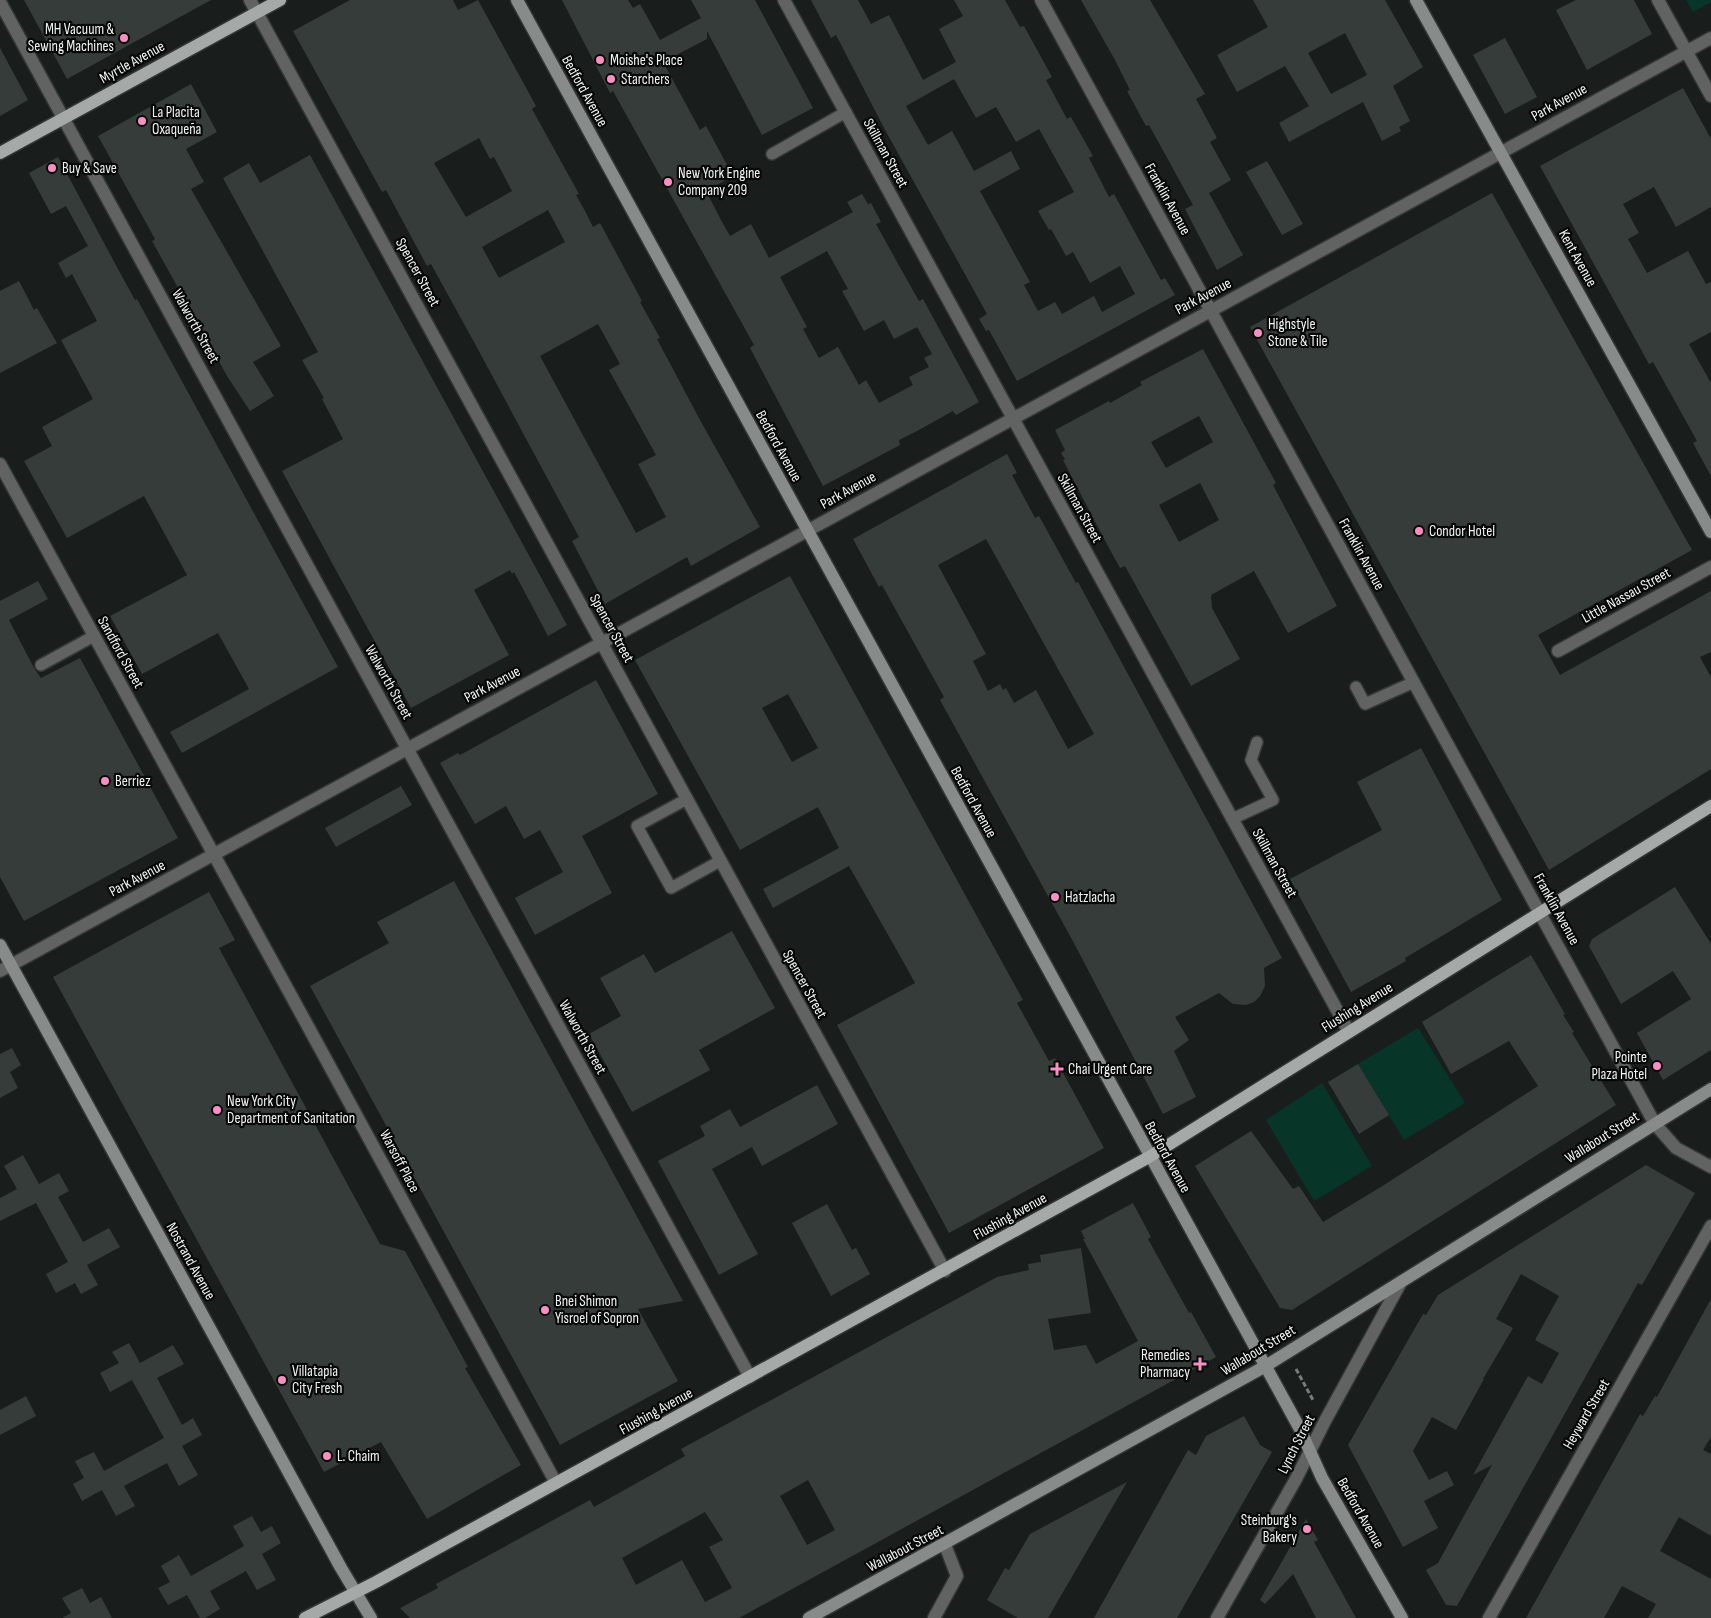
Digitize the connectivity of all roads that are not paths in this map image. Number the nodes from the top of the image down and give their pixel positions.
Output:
1 (250, 0) edge
2 (280, 0) edge
3 (517, 0) edge
4 (784, 0) edge
5 (1041, 0) edge
6 (1416, 0) edge
7 (1658, 0) edge
8 (0, 2) edge
9 (257, 12) junction
10 (1711, 38) edge
11 (1686, 52) junction
12 (1711, 96) edge
13 (846, 112) junction
14 (63, 118) junction
15 (0, 153) edge
16 (1501, 153) junction
17 (772, 154) dead end
18 (1210, 311) junction
19 (1013, 419) junction
20 (0, 464) edge
21 (807, 531) junction
22 (1711, 532) edge
23 (1711, 566) edge
24 (94, 636) junction
25 (602, 643) junction
26 (1558, 651) dead end
27 (41, 665) dead end
28 (1414, 682) junction
29 (1356, 687) dead end
30 (1257, 742) dead end
31 (407, 749) junction
32 (687, 799) junction
33 (1711, 806) edge
34 (1232, 819) junction
35 (213, 855) junction
36 (720, 861) junction
37 (1540, 913) junction
38 (0, 945) edge
39 (5, 968) edge
40 (1348, 1032) junction
41 (1711, 1089) edge
42 (1655, 1124) junction
43 (1149, 1157) junction
44 (1711, 1167) edge
45 (1711, 1226) edge
46 (945, 1271) junction
47 (1401, 1282) junction
48 (1264, 1367) junction
49 (750, 1377) junction
50 (1310, 1450) junction
51 (556, 1483) junction
52 (944, 1545) junction
53 (355, 1592) junction
54 (305, 1618) edge
55 (371, 1618) edge
56 (809, 1618) edge
57 (934, 1618) edge
58 (1217, 1618) edge
59 (1402, 1618) edge
60 (1489, 1618) edge

1 - 9 street, Spencer Street
2 - 9 main road, Myrtle Avenue
3 - 21 main road, Bedford Avenue
4 - 13 street, Skillman Street
5 - 18 street, Franklin Avenue
6 - 16 main road, Kent Avenue
7 - 11 street
8 - 14 street, Walworth Street
9 - 14 main road, Myrtle Avenue
9 - 25 street, Spencer Street
10 - 11 street, Park Avenue
11 - 12 street
11 - 16 street, Park Avenue
13 - 17 lane
13 - 19 street, Skillman Street
14 - 15 main road, Myrtle Avenue
14 - 31 street, Walworth Street
16 - 18 street, Park Avenue
16 - 22 main road, Kent Avenue
18 - 19 street, Park Avenue
18 - 28 street, Franklin Avenue
19 - 21 street, Park Avenue
19 - 34 street, Skillman Street
20 - 24 street, Sandford Street
21 - 25 street, Park Avenue
21 - 43 main road, Bedford Avenue
23 - 26 street, Little Nassau Street
24 - 27 lane
24 - 35 street, Sandford Street
25 - 31 street, Park Avenue
25 - 32 street, Spencer Street
28 - 29 lane
28 - 37 street, Franklin Avenue
30 - 34 lane
31 - 35 street, Park Avenue
31 - 49 street, Walworth Street
32 - 36 street, Spencer Street
32 - 36 lane
33 - 37 main road, Flushing Avenue
34 - 40 street, Skillman Street
35 - 39 street, Park Avenue
35 - 51 street, Warsoff Place
36 - 46 street, Spencer Street
37 - 40 main road, Flushing Avenue
37 - 42 street, Franklin Avenue
38 - 39 main road, Nostrand Avenue
39 - 53 main road, Nostrand Avenue
40 - 43 main road, Flushing Avenue
41 - 42 main road, Wallabout Street
42 - 44 street, Franklin Avenue
42 - 47 main road, Wallabout Street
43 - 46 main road, Flushing Avenue
43 - 48 main road, Bedford Avenue
45 - 60 street, Heyward Street
46 - 49 main road, Flushing Avenue
47 - 48 main road, Wallabout Street
47 - 50 street, Lynch Street
48 - 50 main road, Bedford Avenue
48 - 52 main road, Wallabout Street
49 - 51 main road, Flushing Avenue
50 - 58 street, Lynch Street
50 - 59 main road, Bedford Avenue
51 - 53 main road, Flushing Avenue
52 - 56 main road, Wallabout Street
52 - 57 street
53 - 54 main road, Flushing Avenue
53 - 55 main road, Nostrand Avenue

